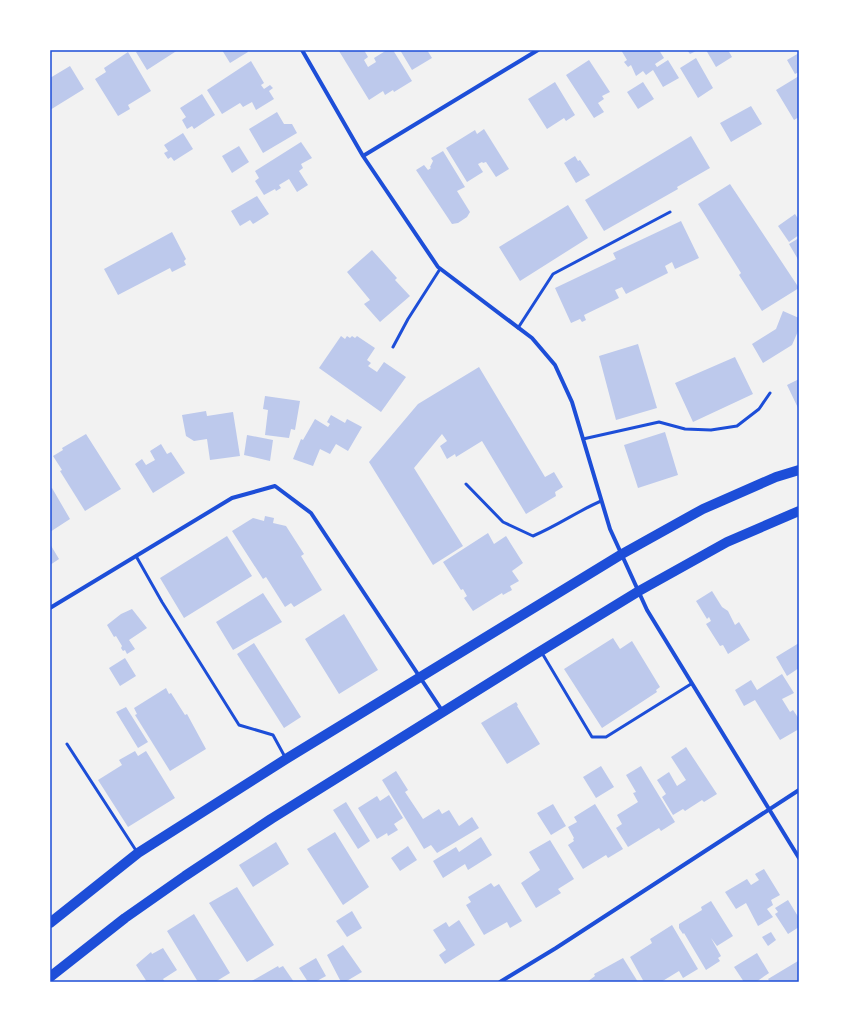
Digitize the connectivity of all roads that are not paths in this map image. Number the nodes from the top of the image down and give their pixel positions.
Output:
1 (302, 50) edge
2 (538, 50) edge
3 (363, 156) junction
4 (670, 212) dead end
5 (440, 270) junction
6 (518, 328) junction
7 (394, 347) dead end
8 (770, 393) dead end
9 (583, 439) junction
10 (799, 470) edge
11 (466, 484) dead end
12 (601, 501) junction
13 (799, 511) edge
14 (622, 554) junction
15 (136, 556) junction
16 (639, 591) junction
17 (50, 608) edge
18 (541, 651) junction
19 (421, 678) junction
20 (691, 684) junction
21 (443, 712) junction
22 (68, 744) dead end
23 (286, 758) junction
24 (799, 790) edge
25 (769, 810) junction
26 (138, 852) junction
27 (799, 858) edge
28 (50, 923) edge
29 (50, 977) edge
30 (500, 982) edge

1 - 3 street
2 - 3 street
3 - 5 street
4 - 6 lane
5 - 6 street
5 - 7 lane
6 - 9 street
8 - 9 lane
9 - 12 street
10 - 14 main road
11 - 12 lane
12 - 14 street
13 - 16 main road
14 - 16 street
14 - 19 main road
15 - 17 street
15 - 19 street
15 - 23 lane
16 - 18 main road
16 - 20 street
18 - 20 lane
18 - 21 main road
19 - 21 street
19 - 23 main road
20 - 25 street
21 - 29 main road
22 - 26 lane
23 - 26 main road
24 - 25 street
25 - 27 street
25 - 30 street
26 - 28 main road

